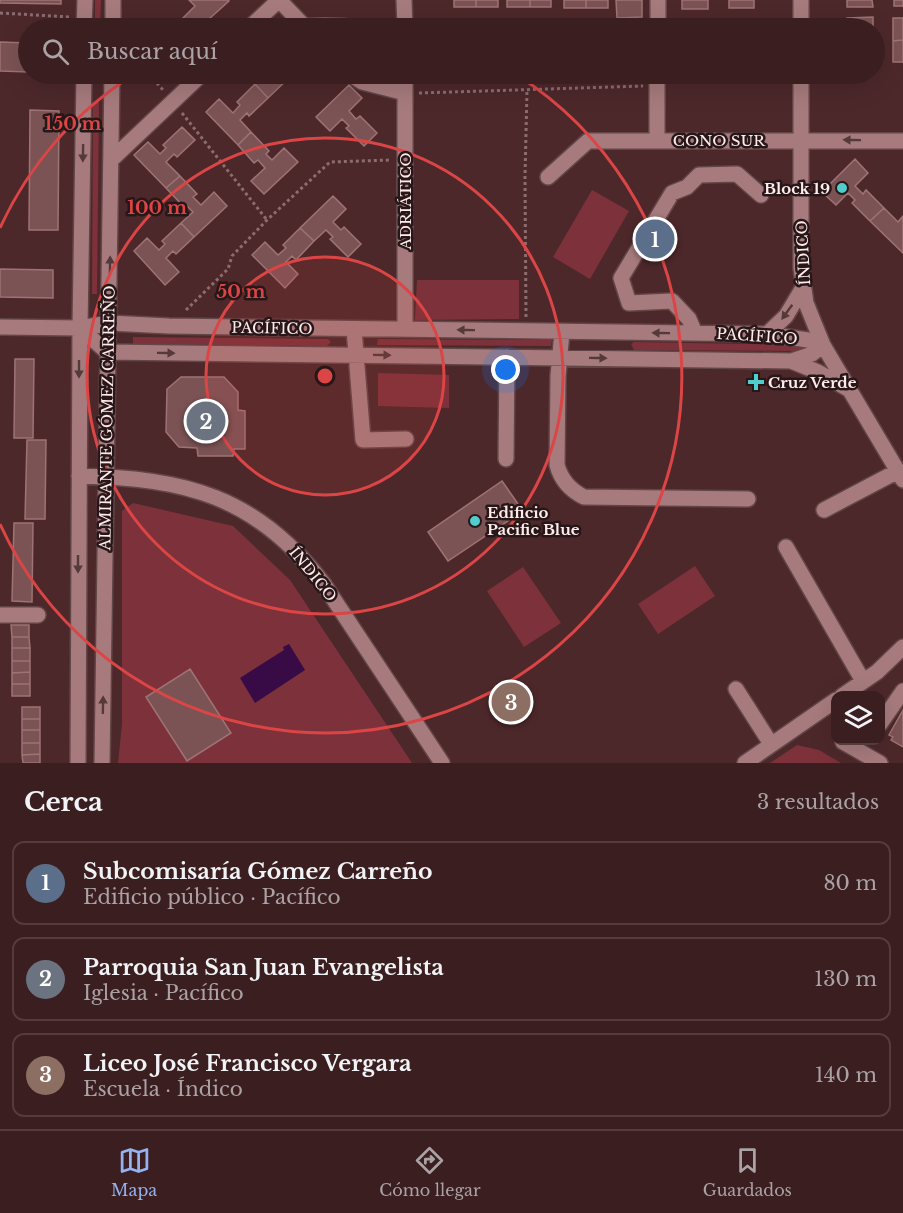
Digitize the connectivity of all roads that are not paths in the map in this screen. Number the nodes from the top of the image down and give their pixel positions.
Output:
1 (84, 0) edge
2 (113, 0) edge
3 (279, 0) edge
4 (404, 0) edge
5 (658, 0) edge
6 (801, 0) edge
7 (84, 18) edge
8 (113, 18) edge
9 (260, 18) edge
10 (296, 18) edge
11 (405, 18) edge
12 (658, 18) edge
13 (801, 18) edge
14 (84, 84) edge
15 (112, 84) edge
16 (191, 84) edge
17 (370, 84) edge
18 (405, 84) edge
19 (657, 84) edge
20 (801, 84) edge
21 (84, 92) junction
22 (112, 93) junction
23 (405, 93) junction
24 (657, 140) junction
25 (800, 140) junction
26 (903, 141) edge
27 (111, 160) junction
28 (548, 177) dead end
29 (761, 195) dead end
30 (804, 286) junction
31 (109, 324) junction
32 (0, 327) edge
33 (80, 328) junction
34 (354, 329) junction
35 (405, 329) junction
36 (562, 332) junction
37 (695, 333) junction
38 (767, 334) junction
39 (823, 345) junction
40 (107, 352) junction
41 (357, 355) junction
42 (507, 357) junction
43 (559, 358) junction
44 (791, 360) junction
45 (851, 391) junction
46 (406, 439) dead end
47 (506, 459) dead end
48 (79, 476) junction
49 (901, 476) edge
50 (106, 477) junction
51 (748, 500) dead end
52 (824, 510) dead end
53 (786, 547) dead end
54 (0, 615) edge
55 (38, 615) dead end
56 (903, 647) edge
57 (863, 681) junction
58 (736, 689) dead end
59 (849, 691) edge
60 (903, 691) edge
61 (831, 703) edge
62 (885, 717) edge
63 (771, 744) junction
64 (866, 747) edge
65 (78, 763) edge
66 (102, 763) edge
67 (442, 763) edge
68 (745, 763) edge
69 (880, 763) edge

1 - 7 street
2 - 8 street
3 - 9 street
3 - 10 street
4 - 11 street
5 - 12 street
6 - 13 street
14 - 21 street, ALMIRANTE GÓMEZ CARREÑO
15 - 22 street, ALMIRANTE GÓMEZ CARREÑO
16 - 27 street
17 - 23 street
18 - 23 street, ADRIÁTICO
19 - 24 street
20 - 25 street, ÍNDICO
21 - 22 street
21 -> 33 street, ALMIRANTE GÓMEZ CARREÑO
22 - 27 street, ALMIRANTE GÓMEZ CARREÑO
23 - 35 street, ADRIÁTICO
24 - 25 street, CONO SUR
24 - 28 street, CONO SUR
26 -> 25 street, CONO SUR
25 - 30 street, ÍNDICO
31 -> 27 street, ALMIRANTE GÓMEZ CARREÑO
29 - 37 street
30 -> 38 street
30 - 39 street, ÍNDICO
31 - 33 street, PACÍFICO
31 - 34 street, PACÍFICO
31 - 40 street, ALMIRANTE GÓMEZ CARREÑO
32 - 33 street, PACÍFICO
33 - 40 street
33 -> 48 street, ALMIRANTE GÓMEZ CARREÑO
34 - 35 street, PACÍFICO
34 - 41 street
36 -> 35 street, PACÍFICO
37 -> 36 street, PACÍFICO
36 - 43 street
37 - 38 street, PACÍFICO
38 - 39 street, PACÍFICO
39 - 44 street, PACÍFICO
39 - 45 street, ÍNDICO
40 -> 41 street, PACÍFICO
40 - 50 street, ALMIRANTE GÓMEZ CARREÑO
41 -> 42 street, PACÍFICO
41 - 46 street
42 - 43 street, PACÍFICO
42 - 47 street
43 -> 44 street, PACÍFICO
43 - 51 street
44 - 45 street
45 - 49 street, ÍNDICO
48 - 50 street, ÍNDICO
48 -> 65 street, ALMIRANTE GÓMEZ CARREÑO
49 - 52 street
66 -> 50 street, ALMIRANTE GÓMEZ CARREÑO
50 - 67 street, ÍNDICO
53 - 57 street
54 - 55 street
56 - 57 street
57 - 59 street
58 - 63 street
60 - 62 street
61 - 63 street
63 - 68 street
64 - 69 street

